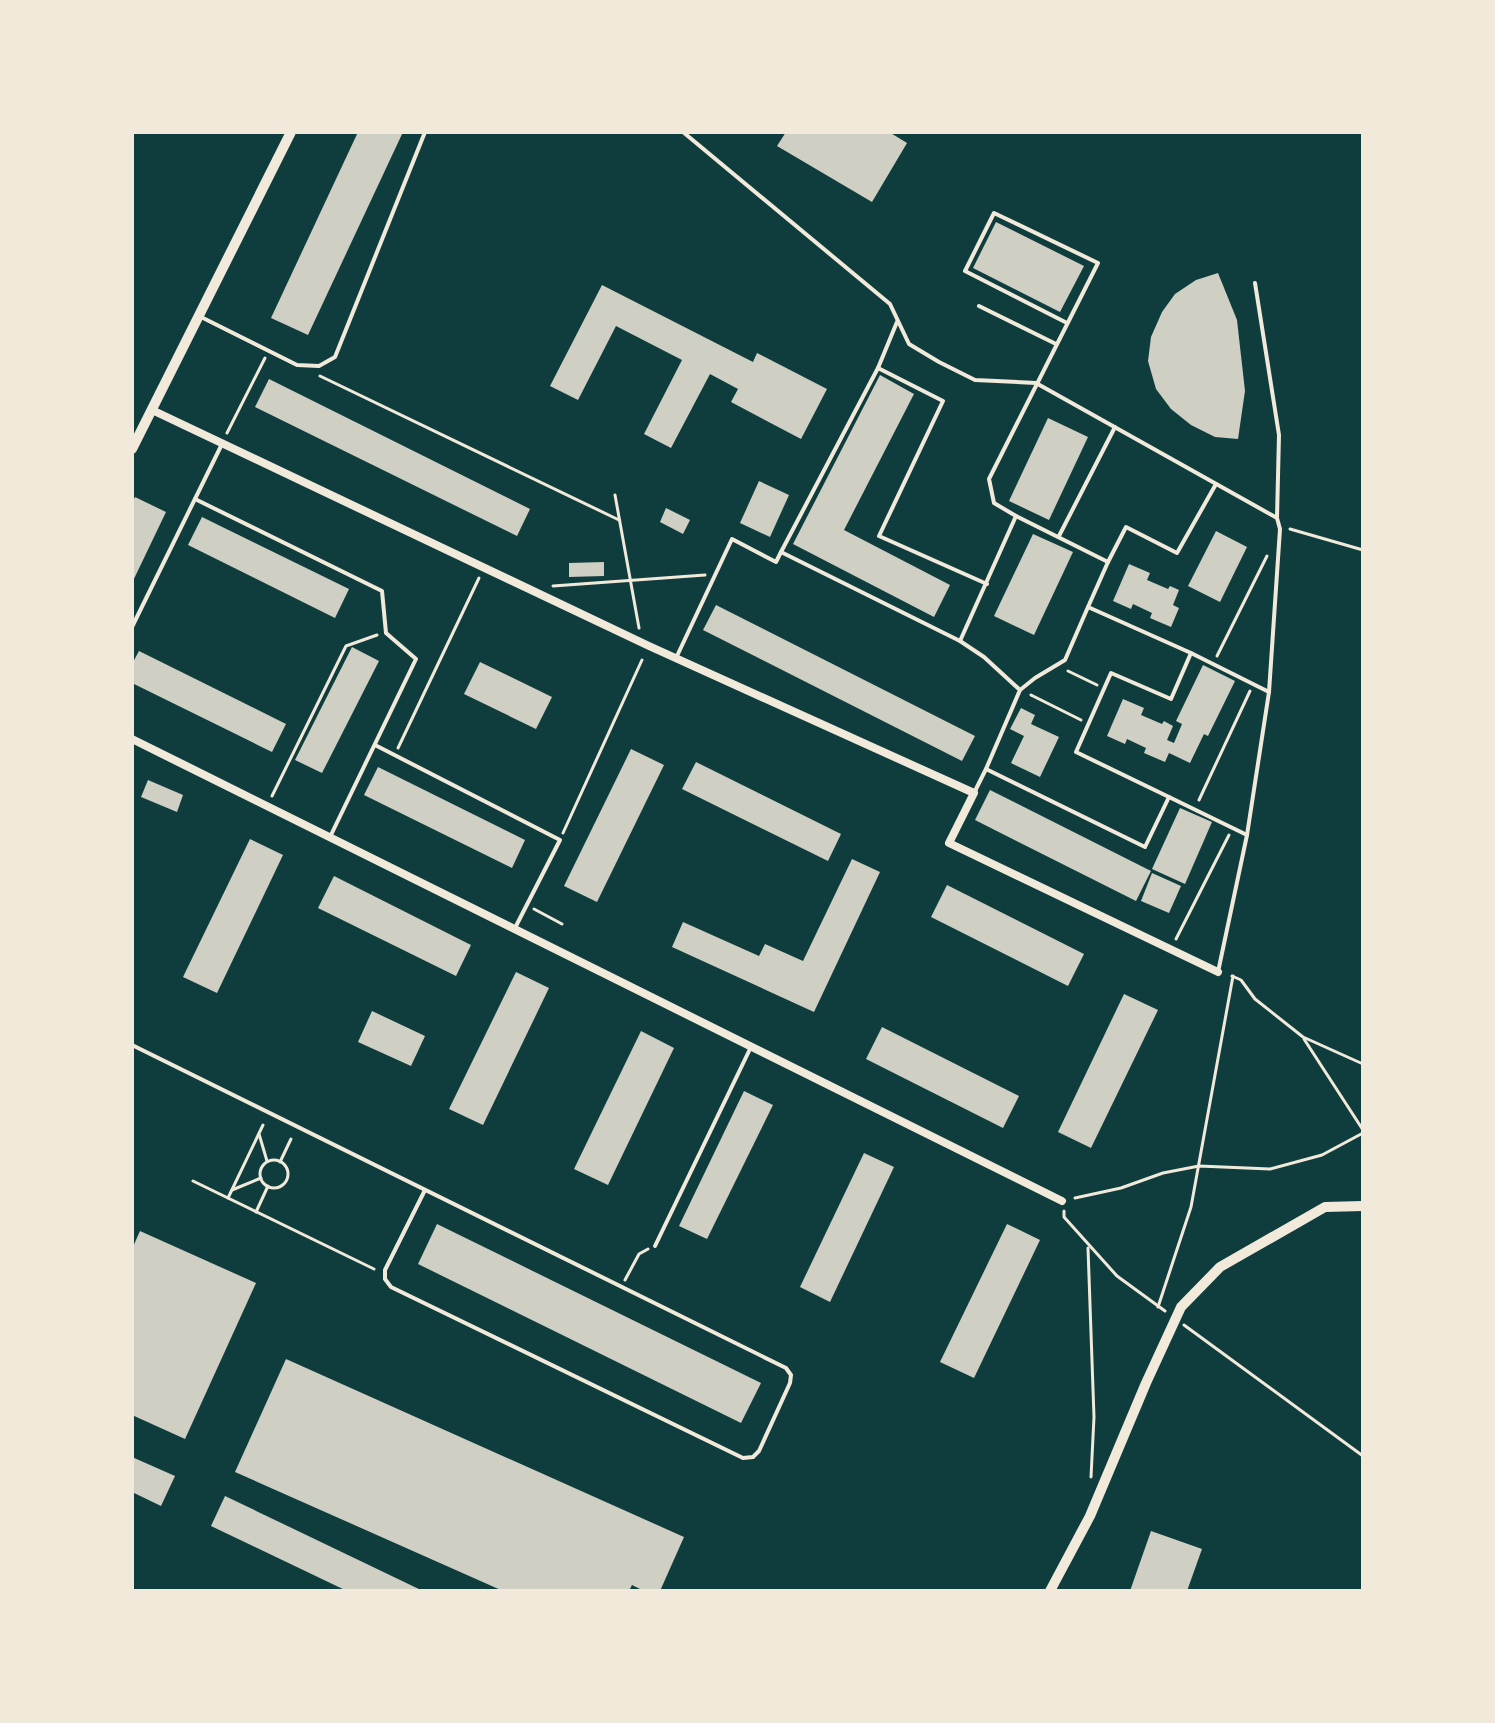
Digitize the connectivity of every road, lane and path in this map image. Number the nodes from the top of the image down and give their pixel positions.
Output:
1 (291, 132) edge
2 (425, 132) edge
3 (683, 132) edge
4 (1255, 283) dead end
5 (979, 306) dead end
6 (198, 316) junction
7 (897, 322) junction
8 (1067, 323) junction
9 (1056, 344) junction
10 (269, 351) junction
11 (297, 365) junction
12 (878, 368) junction
13 (1036, 383) junction
14 (152, 410) junction
15 (1115, 427) junction
16 (134, 443) edge
17 (222, 444) junction
18 (1216, 484) junction
19 (615, 495) dead end
20 (195, 499) junction
21 (1016, 516) junction
22 (1277, 518) junction
23 (619, 520) junction
24 (1059, 536) junction
25 (781, 552) junction
26 (1108, 562) junction
27 (484, 568) junction
28 (715, 574) junction
29 (630, 580) junction
30 (987, 584) junction
31 (526, 588) junction
32 (1088, 607) junction
33 (132, 627) edge
34 (640, 632) dead end
35 (386, 633) junction
36 (960, 641) junction
37 (1191, 653) junction
38 (676, 658) junction
39 (642, 660) dead end
40 (1056, 665) junction
41 (1254, 684) junction
42 (1104, 689) junction
43 (1020, 690) junction
44 (1269, 692) junction
45 (1088, 724) junction
46 (132, 739) edge
47 (375, 745) junction
48 (395, 755) junction
49 (986, 769) junction
50 (974, 793) junction
51 (1169, 797) junction
52 (267, 806) junction
53 (1194, 811) junction
54 (1232, 828) junction
55 (1247, 835) junction
56 (330, 837) junction
57 (560, 840) junction
58 (526, 905) junction
59 (562, 924) dead end
60 (515, 928) junction
61 (1171, 950) junction
62 (1218, 972) joint
63 (1303, 1037) junction
64 (132, 1045) edge
65 (751, 1046) junction
66 (1363, 1064) edge
67 (263, 1125) dead end
68 (1363, 1131) edge
69 (259, 1134) junction
70 (291, 1139) dead end
71 (267, 1162) junction
72 (280, 1162) junction
73 (1199, 1166) junction
74 (261, 1178) junction
75 (193, 1181) dead end
76 (268, 1186) junction
77 (232, 1190) junction
78 (425, 1190) junction
79 (228, 1198) junction
80 (1062, 1201) junction
81 (1363, 1206) edge
82 (256, 1212) junction
83 (655, 1246) dead end
84 (1088, 1246) junction
85 (639, 1254) dead end
86 (385, 1274) junction
87 (622, 1287) junction
88 (1158, 1307) junction
89 (1175, 1318) junction
90 (1363, 1456) edge
91 (1091, 1488) dead end
92 (1050, 1591) edge

1 - 6 street
2 - 11 lane
3 - 7 lane
4 - 22 lane
5 - 9 lane
6 - 10 lane
6 - 14 street
7 - 12 lane
7 - 13 lane
8 - 8 lane
8 - 9 lane
9 - 13 lane
10 - 11 lane
10 - 17 path
11 - 23 path
12 - 25 lane
12 - 30 lane
13 - 15 lane
13 - 21 lane
14 - 16 street
14 - 17 street
15 - 18 lane
15 - 24 lane
17 - 20 lane
17 - 27 street
18 - 22 lane
18 - 26 lane
19 - 23 path
20 - 33 lane
20 - 35 lane
21 - 24 lane
21 - 30 lane
22 - 44 lane
23 - 29 path
24 - 26 lane
25 - 28 lane
25 - 36 lane
26 - 32 lane
27 - 31 street
27 - 48 path
28 - 29 path
28 - 38 lane
29 - 31 path
29 - 34 path
30 - 36 lane
31 - 38 street
32 - 37 lane
32 - 40 lane
35 - 47 lane
35 - 52 path
36 - 43 lane
37 - 41 lane
37 - 42 lane
38 - 50 street
39 - 57 path
40 - 42 path
40 - 43 lane
41 - 44 lane
41 - 53 path
42 - 45 lane
43 - 45 path
43 - 49 lane
44 - 55 lane
45 - 51 lane
46 - 52 street
47 - 48 lane
47 - 56 lane
48 - 57 lane
49 - 50 lane
49 - 51 lane
50 - 61 street
51 - 53 lane
52 - 56 street
53 - 54 lane
54 - 55 lane
54 - 61 path
55 - 62 lane
56 - 60 street
57 - 58 lane
58 - 59 path
58 - 60 lane
60 - 65 street
61 - 62 street
63 - 66 path
63 - 68 path
63 - 73 path
64 - 78 lane
65 - 80 street
65 - 83 lane
67 - 69 path
68 - 73 path
69 - 71 path
69 - 77 path
70 - 72 path
71 - 72 path
71 - 74 path
72 - 76 path
73 - 80 path
73 - 88 path
74 - 76 path
74 - 77 path
75 - 79 path
76 - 82 path
77 - 79 path
78 - 86 lane
78 - 87 lane
79 - 82 path
80 - 84 path
81 - 89 street
82 - 86 path
84 - 88 path
84 - 91 path
85 - 87 path
86 - 87 lane
88 - 89 path
89 - 90 path
89 - 92 street

